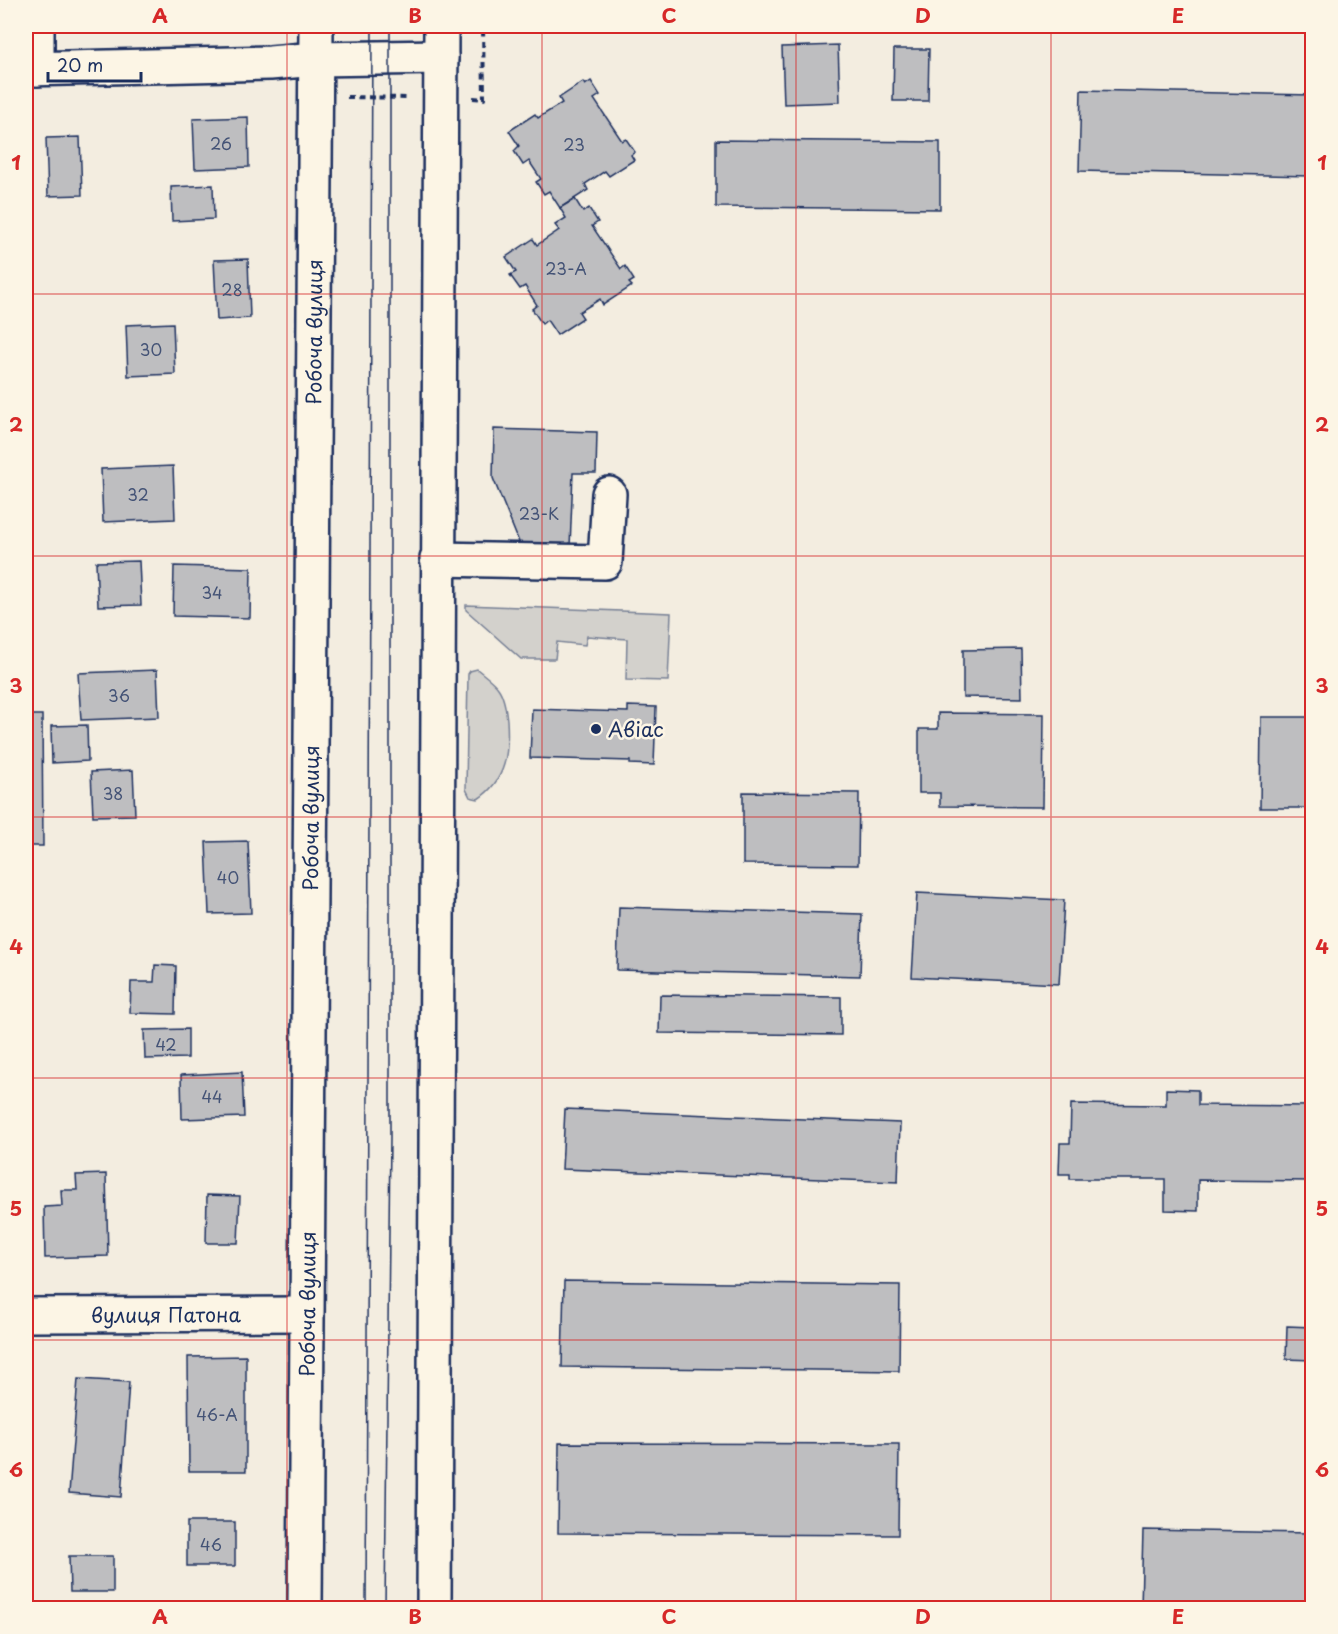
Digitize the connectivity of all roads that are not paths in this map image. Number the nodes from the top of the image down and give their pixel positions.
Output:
1 (37, 26) edge
2 (316, 26) edge
3 (441, 41) edge
4 (316, 58) junction
5 (31, 69) edge
6 (609, 494) dead end
7 (438, 560) junction
8 (305, 1314) junction
9 (26, 1315) edge
10 (305, 1608) edge
11 (434, 1608) edge

1 - 5 main road
2 - 4 main road, Робоча вулиця
3 - 4 main road
3 - 7 main road
4 - 5 main road
4 - 8 main road, Робоча вулиця
6 - 7 main road
7 - 11 main road
8 - 9 main road, вулиця Патона
8 - 10 main road, Робоча вулиця

